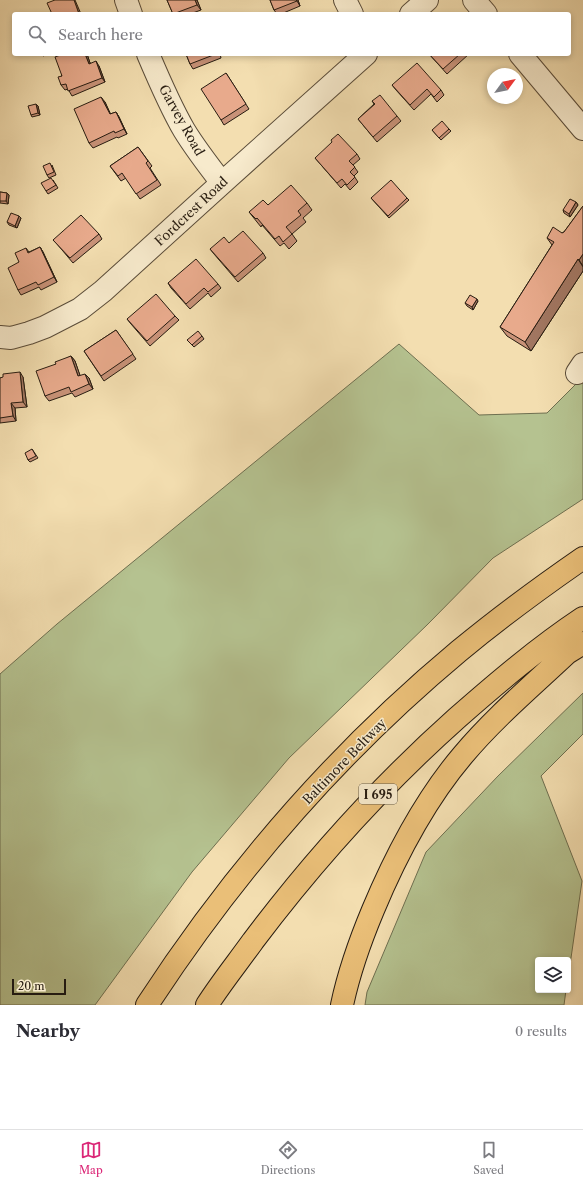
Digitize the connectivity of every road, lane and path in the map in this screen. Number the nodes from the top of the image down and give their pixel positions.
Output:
1 (126, 0) edge
2 (345, 0) edge
3 (427, 0) edge
4 (474, 0) edge
5 (131, 12) edge
6 (351, 12) edge
7 (413, 12) edge
8 (484, 12) edge
9 (149, 56) edge
10 (364, 56) edge
11 (522, 56) edge
12 (583, 128) edge
13 (222, 183) junction
14 (0, 337) edge
15 (583, 558) edge
16 (583, 618) edge
17 (583, 643) edge
18 (147, 1005) edge
19 (207, 1005) edge
20 (342, 1005) edge

1 - 5 street
2 - 6 street
3 - 7 street
4 - 8 street
9 - 13 street, Garvey Road
10 - 13 street, Fordcrest Road
11 - 12 street
13 - 14 street, Fordcrest Road
15 - 18 highway, Baltimore Beltway
16 - 19 highway, I 695
17 - 20 highway

